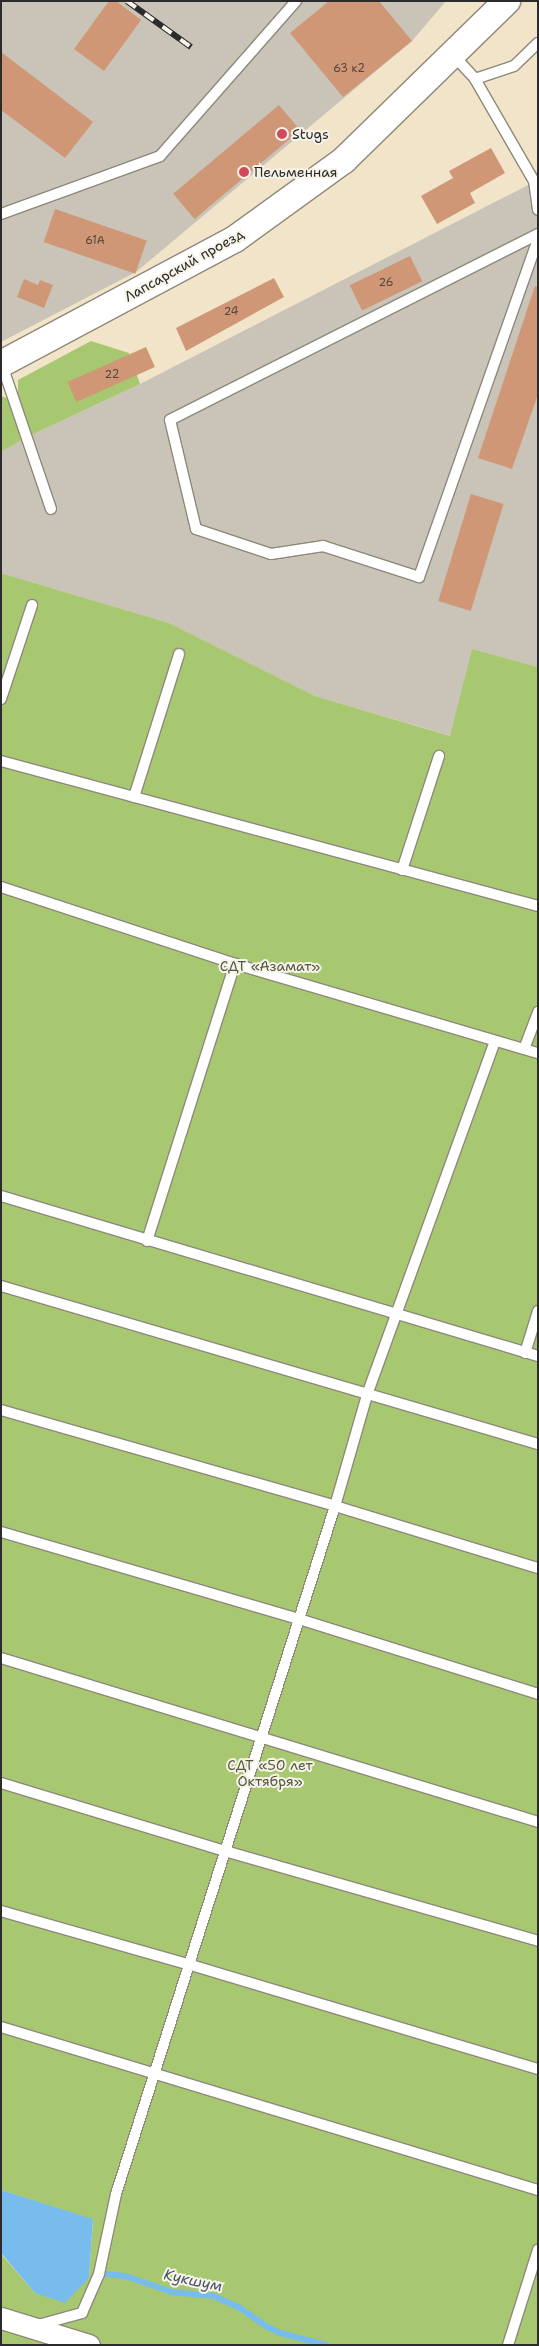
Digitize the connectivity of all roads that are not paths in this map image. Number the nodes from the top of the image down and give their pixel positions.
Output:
1 (296, 1) edge
2 (506, 1) edge
3 (538, 43) edge
4 (453, 55) junction
5 (475, 79) junction
6 (538, 210) edge
7 (1, 214) edge
8 (538, 234) edge
9 (538, 240) edge
10 (2, 364) edge
11 (51, 509) dead end
12 (32, 605) dead end
13 (179, 654) dead end
14 (1, 699) edge
15 (439, 756) dead end
16 (1, 761) edge
17 (134, 797) junction
18 (402, 870) junction
19 (1, 887) edge
20 (538, 906) edge
21 (235, 964) junction
22 (538, 1012) edge
23 (495, 1041) junction
24 (524, 1049) junction
25 (538, 1053) edge
26 (1, 1196) edge
27 (147, 1241) junction
28 (1, 1286) edge
29 (538, 1311) edge
30 (397, 1314) junction
31 (525, 1352) junction
32 (538, 1356) edge
33 (368, 1392) junction
34 (1, 1410) edge
35 (538, 1444) edge
36 (335, 1506) junction
37 (1, 1532) edge
38 (538, 1568) edge
39 (299, 1619) junction
40 (1, 1658) edge
41 (538, 1694) edge
42 (261, 1738) junction
43 (1, 1783) edge
44 (538, 1822) edge
45 (225, 1852) junction
46 (1, 1911) edge
47 (538, 1942) edge
48 (191, 1965) junction
49 (1, 2027) edge
50 (538, 2069) edge
51 (154, 2074) junction
52 (538, 2190) edge
53 (538, 2250) edge
54 (1, 2318) edge
55 (32, 2327) junction
56 (89, 2345) edge
57 (508, 2345) edge

1 - 7 lane
2 - 4 street, Лапсарский проезд
3 - 5 lane
4 - 5 lane
4 - 10 street, Лапсарский проезд
5 - 6 lane
8 - 9 lane
10 - 11 lane
12 - 14 lane
13 - 17 lane
15 - 18 lane
16 - 17 lane
17 - 18 lane
18 - 20 lane
19 - 21 lane
21 - 23 lane
21 - 27 lane
22 - 24 lane
23 - 24 lane
23 - 30 lane
24 - 25 lane
26 - 27 lane
27 - 30 lane
28 - 33 lane
29 - 31 lane
30 - 31 lane
30 - 33 lane
31 - 32 lane
33 - 35 lane
33 - 36 lane
34 - 36 lane
36 - 38 lane
36 - 39 lane
37 - 39 lane
39 - 41 lane
39 - 42 lane
40 - 42 lane
42 - 44 lane
42 - 45 lane
43 - 45 lane
45 - 47 lane
45 - 48 lane
46 - 48 lane
48 - 50 lane
48 - 51 lane
49 - 51 lane
51 - 52 lane
51 - 55 lane
53 - 57 lane
54 - 55 street
55 - 56 street

